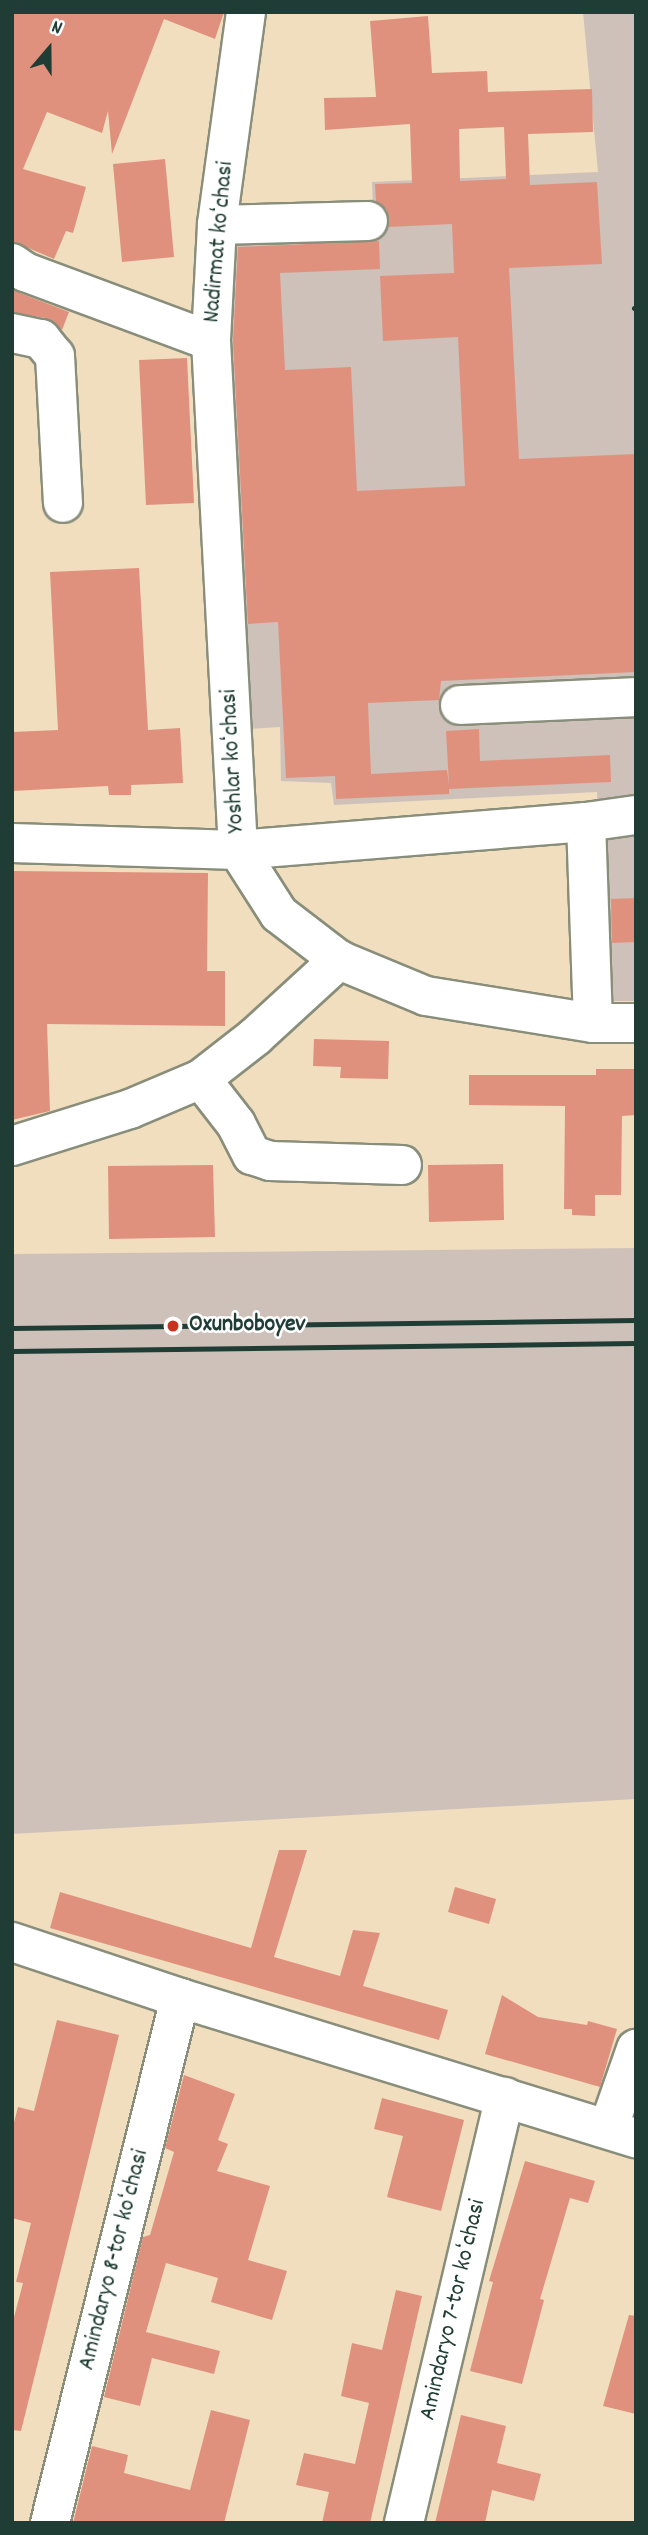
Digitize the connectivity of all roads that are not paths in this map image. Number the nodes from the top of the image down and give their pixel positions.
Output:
1 (246, 12) edge
2 (368, 221) dead end
3 (217, 225) junction
4 (12, 263) edge
5 (12, 333) edge
6 (211, 341) junction
7 (63, 503) dead end
8 (636, 697) edge
9 (460, 705) dead end
10 (636, 815) edge
11 (586, 821) junction
12 (12, 843) edge
13 (238, 849) junction
14 (339, 960) junction
15 (593, 1023) junction
16 (636, 1023) edge
17 (201, 1079) junction
18 (12, 1146) edge
19 (402, 1165) dead end
20 (12, 1942) edge
21 (180, 1998) junction
22 (636, 2049) edge
23 (505, 2097) junction
24 (622, 2133) edge
25 (50, 2523) edge
26 (404, 2523) edge

1 - 3 street, Nadirmat koʻchasi
2 - 3 street
3 - 6 street, Nadirmat koʻchasi
4 - 6 street, Nadirmat koʻchasi
5 - 7 street
6 - 13 street, Yoshlar koʻchasi
8 - 9 street
10 - 11 street
11 - 13 street
11 - 15 street
12 - 13 street
13 - 14 street, Yoshlar koʻchasi
14 - 15 street, Yoshlar koʻchasi
14 - 17 street
15 - 16 street, Yoshlar koʻchasi
17 - 18 street
17 - 19 street
20 - 21 street
21 - 23 street
21 - 25 street, Amindaryo 8-tor koʻchasi
22 - 24 street
23 - 24 street
23 - 26 street, Amindaryo 7-tor koʻchasi

